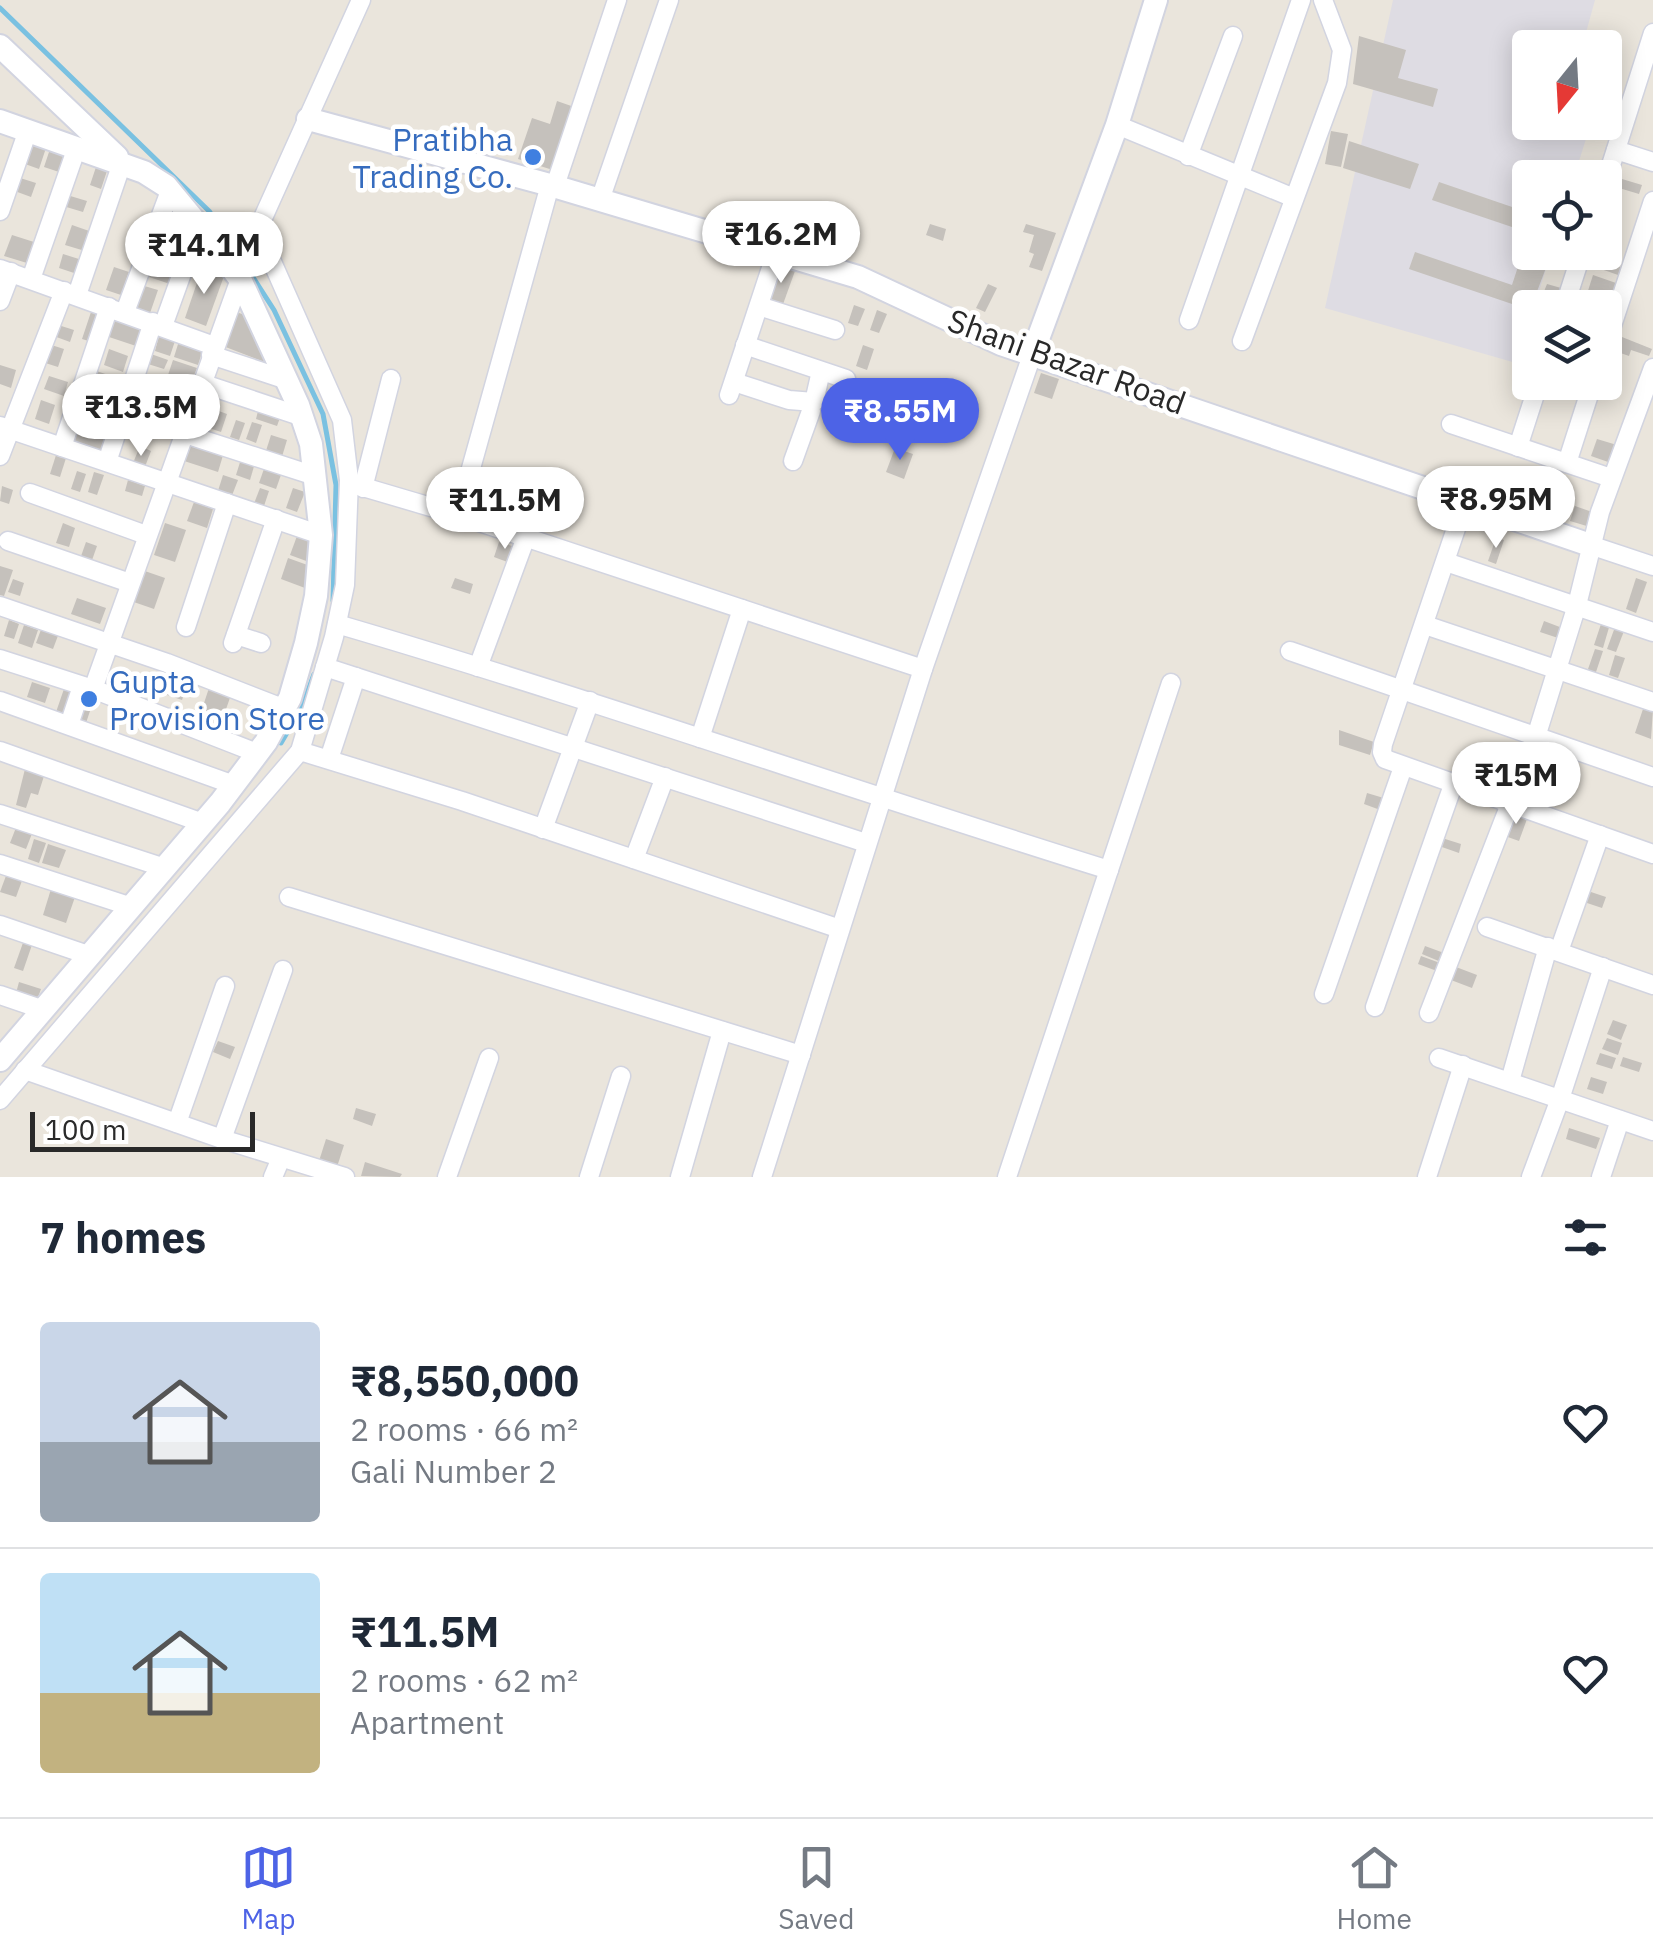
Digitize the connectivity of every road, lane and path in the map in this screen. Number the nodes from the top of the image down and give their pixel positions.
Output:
1 (361, 0) edge
2 (617, 0) edge
3 (669, 0) edge
4 (1156, 0) edge
5 (1301, 0) edge
6 (1323, 0) edge
7 (1653, 33) edge
8 (1233, 36) dead end
9 (0, 46) edge
10 (308, 119) junction
11 (0, 120) edge
12 (1117, 126) junction
13 (28, 130) junction
14 (77, 147) junction
15 (1616, 150) junction
16 (1188, 156) junction
17 (1613, 160) edge
18 (122, 162) junction
19 (1653, 162) edge
20 (1239, 177) junction
21 (552, 186) junction
22 (170, 191) junction
23 (1294, 198) junction
24 (600, 200) junction
25 (1653, 201) edge
26 (0, 211) edge
27 (200, 226) junction
28 (776, 252) junction
29 (249, 253) junction
30 (5, 270) edge
31 (31, 280) junction
32 (71, 293) junction
33 (1622, 295) edge
34 (0, 301) edge
35 (759, 306) junction
36 (117, 310) junction
37 (1189, 320) dead end
38 (158, 324) junction
39 (835, 330) dead end
40 (1242, 342) dead end
41 (745, 344) junction
42 (212, 350) junction
43 (1032, 355) junction
44 (1653, 368) edge
45 (821, 371) junction
46 (391, 379) dead end
47 (846, 379) dead end
48 (287, 380) junction
49 (200, 383) junction
50 (1533, 400) edge
51 (1588, 400) edge
52 (811, 411) dead end
53 (302, 417) junction
54 (1451, 424) dead end
55 (4, 427) edge
56 (182, 433) junction
57 (62, 447) junction
58 (1518, 447) junction
59 (0, 456) edge
60 (107, 462) junction
61 (793, 462) dead end
62 (1567, 463) junction
63 (315, 476) junction
64 (1611, 478) junction
65 (165, 481) junction
66 (356, 484) junction
67 (30, 493) dead end
68 (1465, 502) junction
69 (228, 503) junction
70 (458, 515) junction
71 (276, 520) junction
72 (146, 535) junction
73 (321, 535) junction
74 (526, 537) junction
75 (8, 541) dead end
76 (1593, 546) junction
77 (1446, 562) junction
78 (1653, 566) edge
79 (130, 583) junction
80 (1577, 605) junction
81 (0, 606) edge
82 (742, 610) junction
83 (337, 624) junction
84 (1425, 625) junction
85 (186, 627) dead end
86 (1653, 632) edge
87 (262, 643) dead end
88 (108, 644) junction
89 (1290, 651) dead end
90 (0, 659) edge
91 (325, 667) junction
92 (478, 667) junction
93 (922, 669) junction
94 (1556, 669) junction
95 (356, 677) junction
96 (1171, 683) dead end
97 (88, 688) junction
98 (1401, 690) junction
99 (0, 701) edge
100 (590, 701) junction
101 (1653, 702) edge
102 (284, 708) junction
103 (0, 714) edge
104 (69, 725) junction
105 (1536, 737) junction
106 (700, 738) junction
107 (573, 747) junction
108 (0, 751) edge
109 (300, 751) junction
110 (258, 753) junction
111 (329, 759) junction
112 (1403, 768) junction
113 (665, 777) junction
114 (1653, 777) edge
115 (1453, 785) junction
116 (231, 788) junction
117 (880, 799) junction
118 (1508, 804) junction
119 (0, 814) edge
120 (202, 823) junction
121 (543, 828) junction
122 (1600, 835) junction
123 (866, 843) junction
124 (1653, 854) edge
125 (634, 859) junction
126 (0, 864) edge
127 (165, 868) junction
128 (1109, 870) junction
129 (289, 897) dead end
130 (132, 907) junction
131 (0, 925) edge
132 (1487, 927) dead end
133 (840, 928) junction
134 (1553, 949) junction
135 (91, 956) junction
136 (1602, 966) junction
137 (284, 970) dead end
138 (1652, 981) edge
139 (226, 986) dead end
140 (1324, 994) dead end
141 (0, 995) edge
142 (1374, 1007) dead end
143 (44, 1010) junction
144 (1429, 1013) dead end
145 (722, 1031) junction
146 (801, 1055) junction
147 (2, 1056) edge
148 (489, 1058) dead end
149 (1440, 1058) dead end
150 (1463, 1065) junction
151 (25, 1070) junction
152 (621, 1076) dead end
153 (1510, 1080) junction
154 (1560, 1099) junction
155 (0, 1100) edge
156 (1620, 1120) junction
157 (177, 1123) junction
158 (1653, 1131) edge
159 (222, 1139) junction
160 (281, 1158) junction
161 (273, 1177) edge
162 (346, 1177) edge
163 (447, 1177) edge
164 (589, 1177) edge
165 (680, 1177) edge
166 (762, 1177) edge
167 (1008, 1177) edge
168 (1427, 1177) edge
169 (1531, 1177) edge
170 (1601, 1177) edge

1 - 10 street
2 - 21 street
3 - 24 street
4 - 12 street
5 - 20 street
6 - 23 street
7 - 15 street
8 - 16 street
9 - 18 street
10 - 21 street, Shani Bazar Road
10 - 29 street
11 - 13 street
12 - 16 street
12 - 43 street
13 - 14 street
13 - 26 street
14 - 18 street
14 - 31 street
15 - 17 street
15 - 19 street
16 - 20 street
18 - 22 street
18 - 32 street
20 - 23 street
20 - 37 street
21 - 24 street, Shani Bazar Road
21 - 70 street
22 - 27 street
22 - 36 street
23 - 40 street
24 - 28 street, Shani Bazar Road
25 - 33 street
27 - 29 street
27 - 38 street
28 - 35 street
28 - 43 street, Shani Bazar Road
29 - 42 street
29 - 48 street
29 - 66 street
30 - 31 street
30 - 34 street
31 - 32 street
32 - 36 street
32 - 55 street
35 - 39 street
35 - 41 street
36 - 38 street
36 - 57 street
38 - 42 street
38 - 60 street
41 - 45 street
41 - 45 street
42 - 48 street
42 - 49 street
43 - 68 street, Shani Bazar Road
43 - 93 street
44 - 64 street
45 - 47 street
46 - 66 street
48 - 53 street
49 - 53 street
49 - 56 street
50 - 58 street
51 - 62 street
52 - 61 street
53 - 63 street
54 - 58 street
55 - 57 street
55 - 59 street
56 - 63 street
56 - 65 street
57 - 60 street
58 - 62 street
60 - 65 street
62 - 64 street
63 - 73 street
64 - 76 street
65 - 69 street
65 - 72 street
66 - 70 street
66 - 83 street
67 - 72 street
68 - 76 street, Shani Bazar Road
68 - 77 street
69 - 71 street
69 - 85 street
70 - 74 street
71 - 73 street
71 - 87 street
72 - 79 street
73 - 102 street
74 - 82 street
74 - 92 street
75 - 79 street
76 - 78 street
76 - 80 street
77 - 80 street
77 - 84 street
79 - 88 street
80 - 86 street
80 - 94 street
81 - 88 street
82 - 93 street
82 - 106 street
83 - 91 street
83 - 92 street
84 - 94 street
84 - 98 street
88 - 97 street
88 - 102 street
89 - 98 street
90 - 97 street
91 - 95 street
91 - 109 street
92 - 100 street
93 - 117 street
94 - 101 street
94 - 105 street
95 - 107 street
95 - 111 street
96 - 128 street
97 - 104 street
97 - 110 street
98 - 105 street
98 - 112 street
99 - 104 street
100 - 106 street
100 - 107 street
102 - 110 street
103 - 116 street
104 - 116 street
105 - 114 street
105 - 118 street
106 - 117 street
107 - 113 street
107 - 121 street
108 - 120 street
109 - 111 street
109 - 151 street
110 - 116 street
111 - 121 street
112 - 115 street
112 - 140 street
113 - 123 street
113 - 125 street
115 - 118 street
115 - 142 street
116 - 120 street
117 - 123 street
117 - 128 street
118 - 122 street
118 - 144 street
119 - 127 street
120 - 127 street
121 - 125 street
122 - 124 street
122 - 134 street
123 - 133 street
125 - 133 street
126 - 130 street
127 - 130 street
128 - 167 street
129 - 145 street
130 - 135 street
131 - 135 street
132 - 134 street
133 - 146 street
134 - 136 street
134 - 153 street
135 - 143 street
136 - 138 street
136 - 154 street
137 - 159 street
139 - 157 street
141 - 143 street
143 - 147 street
145 - 146 street
145 - 165 street
146 - 166 street
148 - 163 street
149 - 150 street
150 - 153 street
150 - 168 street
151 - 155 street
151 - 157 street
152 - 164 street
153 - 154 street
154 - 156 street
154 - 169 street
156 - 158 street
156 - 170 street
157 - 159 street
159 - 160 street
160 - 161 street
160 - 162 street

